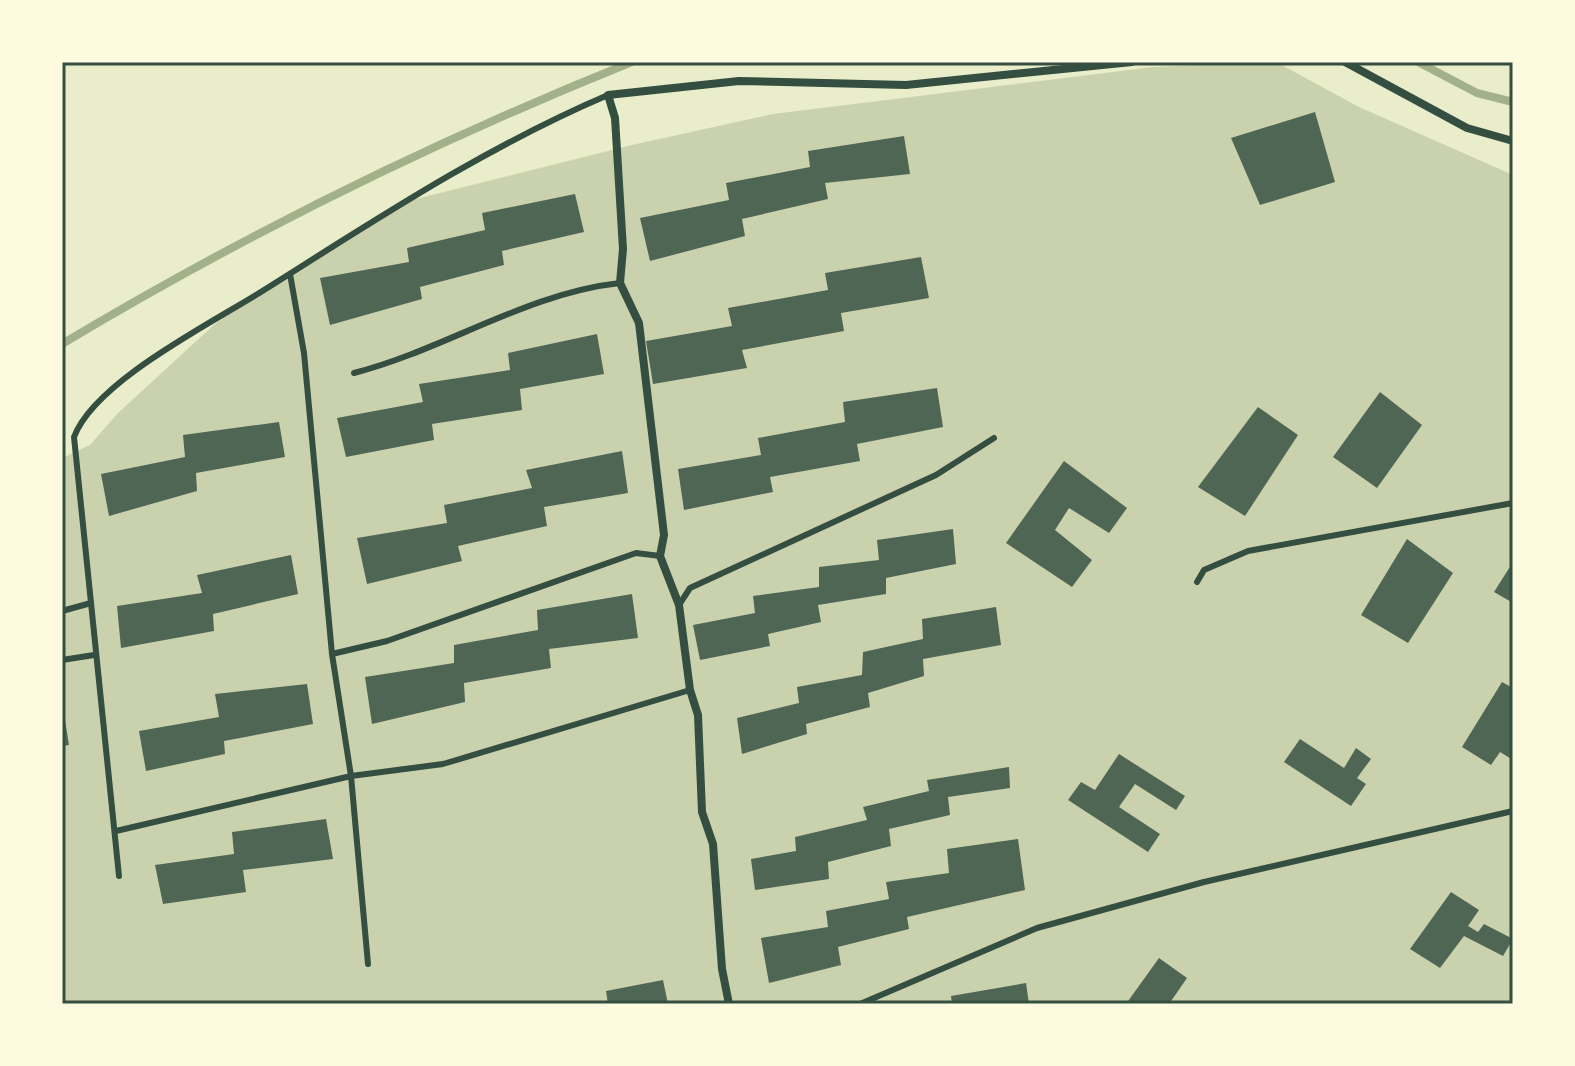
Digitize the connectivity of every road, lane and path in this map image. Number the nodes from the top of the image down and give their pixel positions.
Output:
1 (1132, 62) edge
2 (1345, 62) edge
3 (608, 95) junction
4 (1513, 141) edge
5 (290, 274) junction
6 (620, 283) junction
7 (354, 373) dead end
8 (994, 438) dead end
9 (1513, 503) edge
10 (660, 556) junction
11 (1197, 582) dead end
12 (91, 603) junction
13 (679, 605) junction
14 (62, 611) edge
15 (332, 654) junction
16 (94, 655) junction
17 (62, 660) edge
18 (690, 690) junction
19 (351, 776) junction
20 (1513, 811) edge
21 (116, 831) junction
22 (119, 876) dead end
23 (368, 964) dead end
24 (729, 1004) edge
25 (860, 1004) edge

1 - 3 street
2 - 4 street
3 - 5 lane
3 - 6 street
5 - 12 lane
5 - 15 lane
6 - 7 lane
6 - 10 street
8 - 13 lane
9 - 11 lane
10 - 13 street
10 - 15 lane
12 - 14 lane
12 - 16 lane
13 - 18 street
15 - 19 lane
16 - 17 lane
16 - 21 lane
18 - 19 lane
18 - 24 street
19 - 21 lane
19 - 23 lane
20 - 25 lane
21 - 22 lane

